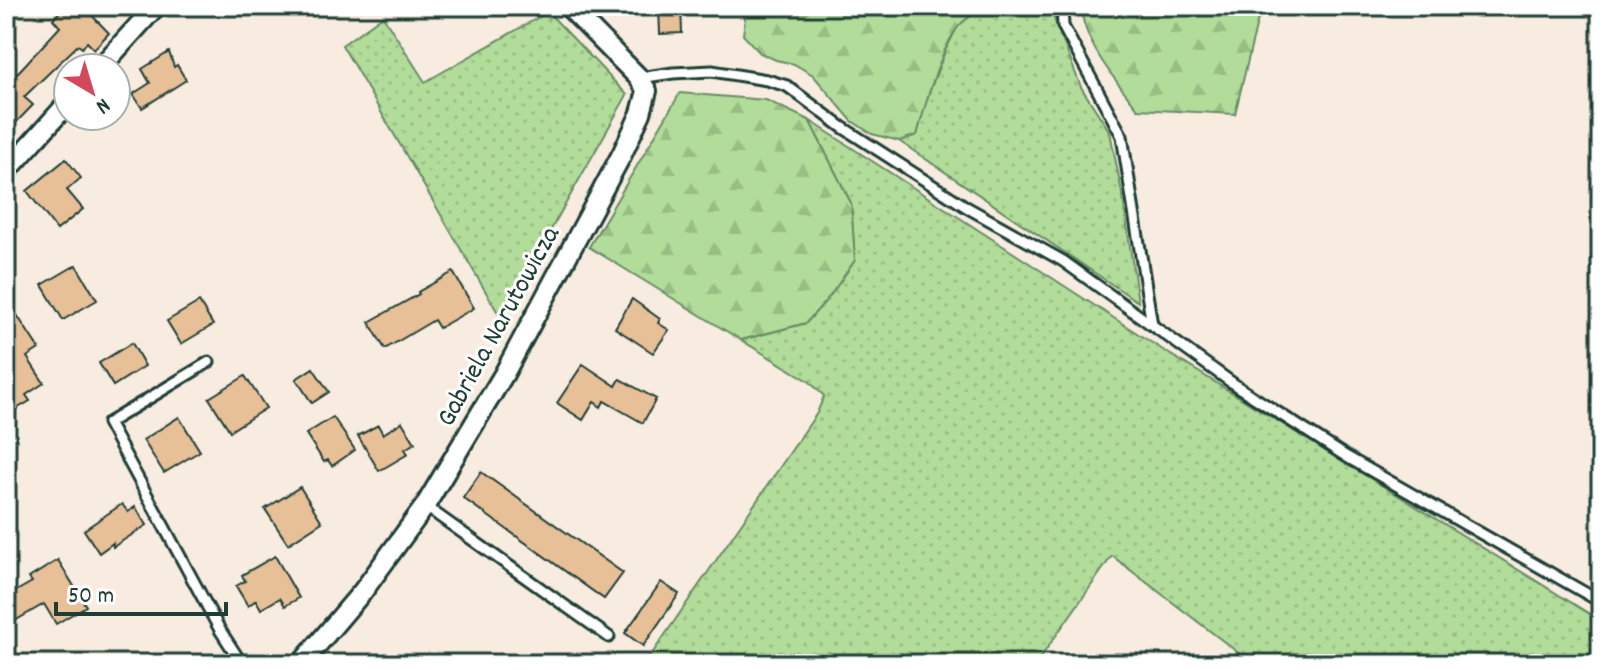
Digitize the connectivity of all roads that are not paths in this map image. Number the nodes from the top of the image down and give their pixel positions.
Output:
1 (156, 6) edge
2 (568, 6) edge
3 (1062, 6) edge
4 (114, 52) edge
5 (639, 78) junction
6 (52, 121) edge
7 (6, 172) edge
8 (1152, 325) junction
9 (209, 362) dead end
10 (425, 506) junction
11 (1601, 602) edge
12 (609, 637) dead end
13 (242, 664) edge
14 (301, 664) edge

1 - 4 street
2 - 5 street
3 - 8 lane
5 - 8 lane
5 - 10 street, Gabriela Narutowicza
6 - 7 street
8 - 11 lane
9 - 13 lane
10 - 12 lane
10 - 14 street, Gabriela Narutowicza

